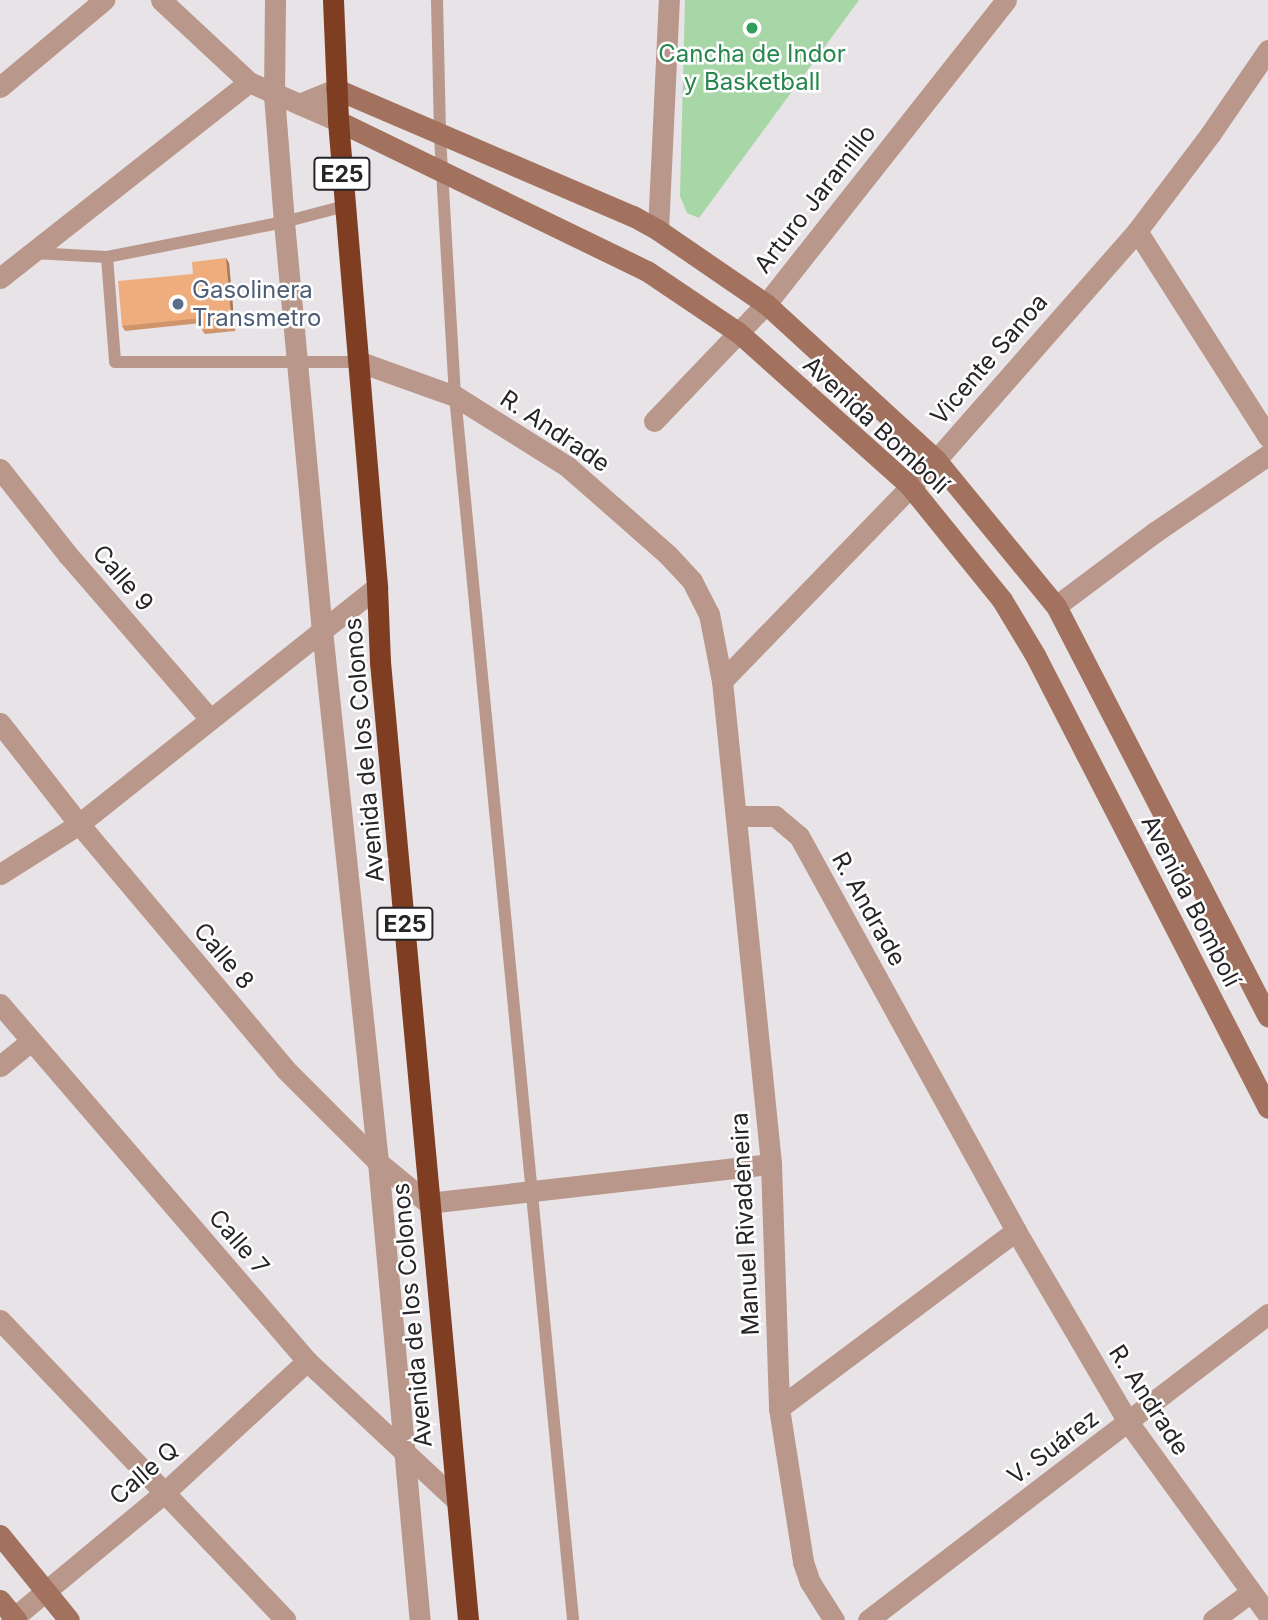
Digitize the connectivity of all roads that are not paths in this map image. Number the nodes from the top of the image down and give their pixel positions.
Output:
1 (104, 0) edge
2 (162, 0) edge
3 (275, 0) edge
4 (333, 0) edge
5 (437, 0) edge
6 (669, 0) edge
7 (1006, 0) edge
8 (1266, 56) edge
9 (249, 82) junction
10 (0, 87) edge
11 (336, 89) junction
12 (274, 95) junction
13 (299, 104) junction
14 (338, 121) junction
15 (440, 136) junction
16 (442, 173) junction
17 (345, 206) junction
18 (284, 222) junction
19 (658, 230) junction
20 (1137, 231) junction
21 (31, 253) junction
22 (107, 257) junction
23 (0, 278) edge
24 (766, 304) junction
25 (739, 333) junction
26 (297, 361) junction
27 (360, 362) junction
28 (455, 396) junction
29 (654, 421) dead end
30 (1268, 437) edge
31 (1268, 456) edge
32 (936, 460) junction
33 (0, 469) edge
34 (909, 485) junction
35 (377, 587) junction
36 (1056, 606) junction
37 (322, 630) junction
38 (722, 681) junction
39 (209, 718) junction
40 (0, 723) edge
41 (737, 816) junction
42 (79, 824) junction
43 (0, 874) edge
44 (0, 1004) edge
45 (1268, 1017) edge
46 (30, 1041) junction
47 (0, 1066) edge
48 (1268, 1108) edge
49 (378, 1162) junction
50 (771, 1164) junction
51 (533, 1189) junction
52 (428, 1203) junction
53 (1016, 1231) junction
54 (1268, 1314) edge
55 (0, 1320) edge
56 (307, 1360) junction
57 (779, 1408) junction
58 (1128, 1422) junction
59 (402, 1447) junction
60 (164, 1493) junction
61 (455, 1499) junction
62 (0, 1535) edge
63 (46, 1591) junction
64 (1251, 1592) junction
65 (0, 1600) edge
66 (1268, 1615) edge
67 (14, 1619) edge
68 (69, 1620) edge
69 (286, 1620) edge
70 (420, 1620) edge
71 (468, 1620) edge
72 (573, 1620) edge
73 (834, 1620) edge
74 (868, 1620) edge
75 (1213, 1620) edge

1 - 10 street
2 - 9 street
3 - 12 street
4 - 11 highway, Avenida de los Colonos / E25
5 - 15 lane
6 - 19 street
7 - 24 street, Arturo Jaramillo
8 - 20 street, Vicente Sanoa
9 - 12 street
9 - 21 street
11 - 13 street
11 - 14 highway, Avenida de los Colonos / E25
11 - 15 street, Avenida Bombolí
12 - 13 street
12 - 18 street
13 - 14 street
14 - 16 street, Avenida Bombolí
14 - 17 highway, Avenida de los Colonos / E25
15 - 16 lane
15 - 19 street, Avenida Bombolí
16 - 25 street, Avenida Bombolí
16 - 28 lane
17 - 18 lane
17 - 27 highway, Avenida de los Colonos / E25
18 - 22 lane
18 - 26 street
19 - 24 street, Avenida Bombolí
20 - 30 street
20 - 32 street, Vicente Sanoa
21 - 22 lane
21 - 23 street
22 - 26 lane
24 - 25 street, Arturo Jaramillo
24 - 32 street, Avenida Bombolí
25 - 29 street, Arturo Jaramillo
25 - 34 street, Avenida Bombolí
26 - 27 lane
26 - 37 street
27 - 28 street, R. Andrade
27 - 35 highway, Avenida de los Colonos / E25
28 - 38 street, R. Andrade
28 - 51 lane
31 - 36 street
32 - 34 street, Vicente Sanoa
32 - 36 street, Avenida Bombolí
33 - 39 street, Calle 9
34 - 38 street, Vicente Sanoa
34 - 48 street, Avenida Bombolí
35 - 37 street
35 - 52 highway, Avenida de los Colonos / E25
36 - 45 street, Avenida Bombolí
37 - 39 street
37 - 49 street
38 - 41 street, R. Andrade
39 - 42 street
40 - 42 street, Calle 8
41 - 50 street, Manuel Rivadeneira
41 - 53 street, R. Andrade
42 - 43 street
42 - 49 street, Calle 8
44 - 46 street, Calle 7
46 - 47 street
46 - 56 street, Calle 7
49 - 52 street, Calle 8
49 - 59 street
50 - 51 street
50 - 57 street, Manuel Rivadeneira
51 - 52 street
51 - 72 lane
52 - 61 highway, Avenida de los Colonos / E25
53 - 57 street
53 - 58 street, R. Andrade
54 - 58 street, V. Suárez
55 - 60 street
56 - 59 street, Calle 7
56 - 60 street, Calle Q
57 - 73 street, Manuel Rivadeneira
58 - 64 street, R. Andrade
58 - 74 street, V. Suárez
59 - 61 street, Calle 7
59 - 70 street
60 - 63 street, Calle Q
60 - 69 street
61 - 71 highway, Avenida de los Colonos / E25
62 - 63 street
63 - 67 street, Calle Q
63 - 68 street
64 - 66 street, R. Andrade
64 - 75 street
65 - 67 street

